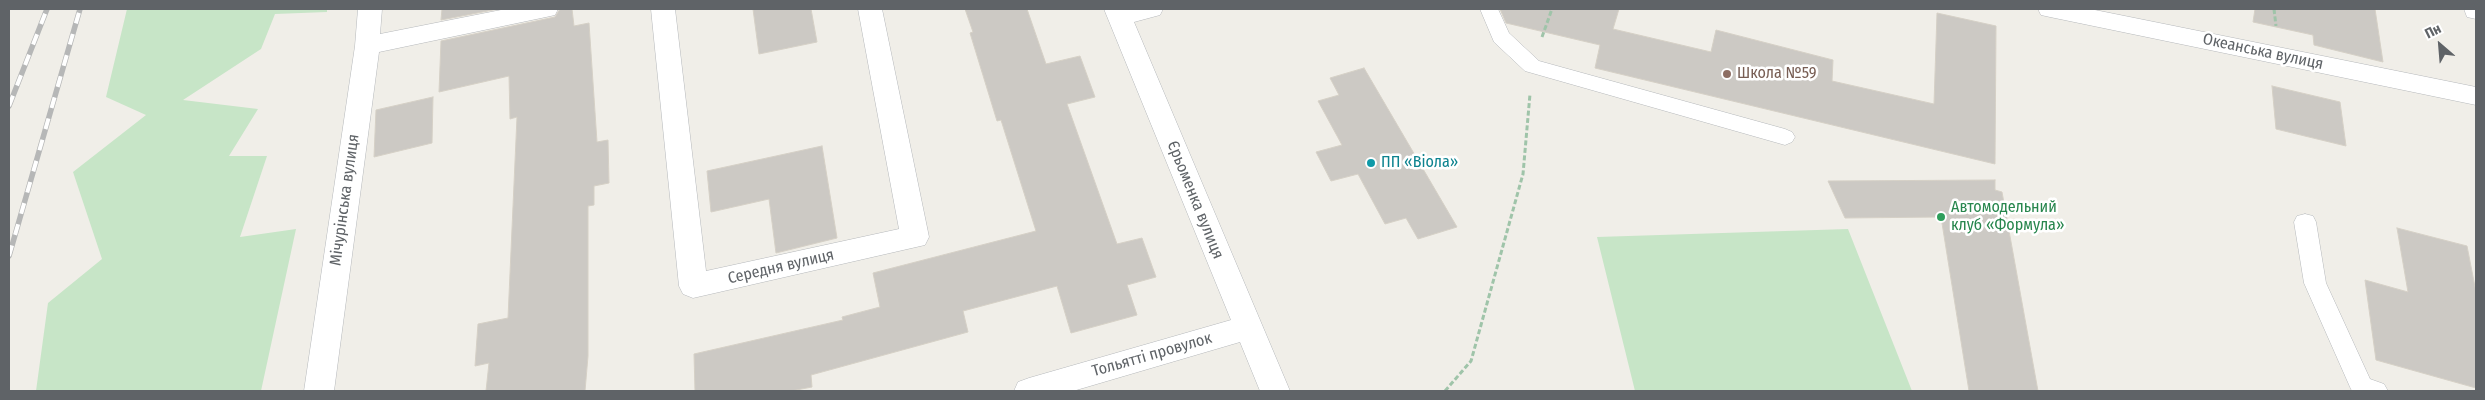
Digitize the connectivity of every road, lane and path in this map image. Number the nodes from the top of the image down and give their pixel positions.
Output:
1 (370, 9) edge
2 (546, 9) edge
3 (663, 9) edge
4 (870, 9) edge
5 (1152, 9) edge
6 (1489, 9) edge
7 (1552, 9) edge
8 (2050, 9) edge
9 (1117, 13) edge
10 (367, 46) junction
11 (1532, 66) junction
12 (2476, 96) edge
13 (1785, 137) dead end
14 (2305, 222) dead end
15 (1247, 328) junction
16 (319, 391) edge
17 (1029, 391) edge
18 (1274, 391) edge
19 (1445, 391) edge
20 (2376, 391) edge

1 - 10 street, Мічурінська вулиця
2 - 10 street
3 - 4 street, Середня вулиця
5 - 9 street
6 - 11 lane
7 - 11 path
8 - 12 street, Океанська вулиця
9 - 15 street, Єрьоменка вулиця
10 - 16 street, Мічурінська вулиця
11 - 13 lane
11 - 19 path
14 - 20 lane
15 - 17 street, Тольятті провулок
15 - 18 street, Єрьоменка вулиця

